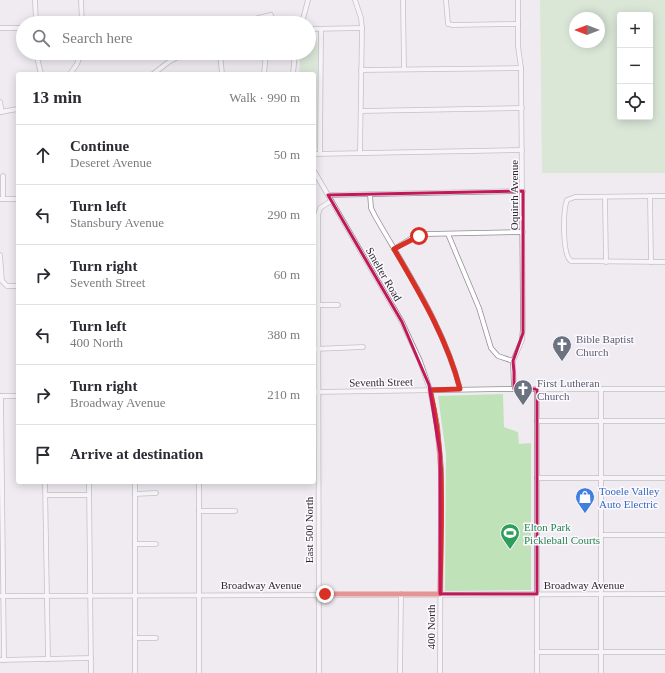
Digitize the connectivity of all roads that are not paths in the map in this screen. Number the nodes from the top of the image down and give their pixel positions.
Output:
1 (35, 0) edge
2 (82, 0) edge
3 (308, 0) edge
4 (355, 0) edge
5 (403, 0) edge
6 (446, 0) edge
7 (518, 0) edge
8 (271, 15) dead end
9 (36, 16) edge
10 (82, 16) edge
11 (267, 16) edge
12 (304, 16) edge
13 (518, 24) junction
14 (0, 28) edge
15 (16, 28) edge
16 (362, 28) junction
17 (316, 29) edge
18 (321, 29) junction
19 (38, 60) edge
20 (78, 60) edge
21 (172, 60) edge
22 (221, 60) edge
23 (265, 60) edge
24 (294, 60) edge
25 (521, 68) junction
26 (404, 69) junction
27 (158, 70) joint
28 (361, 70) junction
29 (41, 72) edge
30 (71, 72) edge
31 (156, 72) edge
32 (222, 72) edge
33 (264, 72) edge
34 (293, 72) edge
35 (0, 102) edge
36 (522, 108) junction
37 (16, 109) edge
38 (361, 111) junction
39 (1, 112) edge
40 (522, 150) junction
41 (320, 153) junction
42 (360, 153) junction
43 (316, 154) edge
44 (316, 174) edge
45 (3, 176) dead end
46 (523, 191) junction
47 (370, 194) junction
48 (328, 195) junction
49 (650, 196) junction
50 (665, 196) edge
51 (605, 197) junction
52 (2, 199) edge
53 (16, 199) edge
54 (331, 201) junction
55 (523, 232) junction
56 (448, 234) junction
57 (316, 237) edge
58 (394, 249) junction
59 (0, 255) edge
60 (606, 262) junction
61 (651, 262) junction
62 (665, 262) edge
63 (16, 286) edge
64 (318, 305) junction
65 (338, 305) dead end
66 (363, 347) dead end
67 (316, 349) edge
68 (514, 361) junction
69 (601, 388) junction
70 (460, 389) junction
71 (514, 389) junction
72 (536, 389) junction
73 (665, 389) edge
74 (430, 390) junction
75 (316, 392) edge
76 (1, 396) edge
77 (16, 396) edge
78 (536, 421) junction
79 (601, 421) junction
80 (665, 421) edge
81 (537, 478) junction
82 (601, 478) junction
83 (665, 478) edge
84 (45, 484) edge
85 (89, 484) edge
86 (134, 484) edge
87 (198, 484) edge
88 (156, 493) dead end
89 (134, 494) junction
90 (46, 495) junction
91 (89, 495) junction
92 (235, 511) dead end
93 (199, 512) junction
94 (665, 535) edge
95 (601, 536) junction
96 (135, 544) junction
97 (156, 544) dead end
98 (90, 594) junction
99 (135, 594) junction
100 (199, 594) junction
101 (318, 594) junction
102 (400, 594) junction
103 (440, 594) junction
104 (537, 594) junction
105 (601, 594) junction
106 (665, 594) edge
107 (47, 595) junction
108 (2, 596) edge
109 (135, 638) junction
110 (156, 638) dead end
111 (537, 652) junction
112 (601, 652) junction
113 (665, 652) edge
114 (91, 658) junction
115 (48, 659) junction
116 (2, 660) edge
117 (92, 673) edge
118 (135, 673) edge
119 (199, 673) edge
120 (319, 673) edge
121 (400, 673) edge
122 (440, 673) edge
123 (537, 673) edge
124 (601, 673) edge

1 - 9 street
2 - 10 street
3 - 12 street
4 - 16 street
5 - 26 street
6 - 13 street
7 - 13 street, Oquirrh Avenue
8 - 11 street
13 - 25 street, Oquirrh Avenue
14 - 15 street
16 - 18 street
16 - 28 street
17 - 18 street
18 - 41 street
19 - 29 street
20 - 30 street
21 - 27 street
22 - 32 street
23 - 33 street
24 - 34 street
25 - 26 street
25 - 36 street, Oquirrh Avenue
26 - 28 street
27 - 31 street
28 - 38 street
35 - 39 street
36 - 38 street
36 - 40 street, Oquirrh Avenue
37 - 39 street
38 - 42 street
40 - 42 street
40 - 46 street, Oquirrh Avenue
41 - 42 street
41 - 43 street
44 - 48 street, Smelter Road
45 - 52 street
46 - 47 street
46 - 55 street, Oquirrh Avenue
47 - 48 street
47 - 58 street
48 - 54 street, Smelter Road
49 - 50 street
49 - 51 street
49 - 61 street
51 - 60 street
51 - 60 street
52 - 53 street
54 - 57 street, East 500 North
54 - 74 street, Smelter Road
55 - 56 street
55 - 68 street, Oquirrh Avenue
56 - 58 street
56 - 68 street
57 - 64 street, East 500 North
58 - 70 street
59 - 63 street
60 - 61 street
61 - 62 street
64 - 65 street
64 - 67 street, East 500 North
66 - 67 street
67 - 75 street, East 500 North
68 - 71 street, Oquirrh Avenue
69 - 72 street, Seventh Street
69 - 73 street, Seventh Street
69 - 79 street
70 - 71 street, Seventh Street
70 - 74 street, Seventh Street
71 - 72 street, Seventh Street
72 - 78 street
74 - 75 street, Seventh Street
74 - 103 street, 400 North
75 - 101 street, East 500 North
76 - 77 street
76 - 108 street
78 - 79 street
78 - 81 street
79 - 80 street
79 - 82 street
81 - 82 street
81 - 104 street
82 - 83 street
82 - 95 street
84 - 90 street
85 - 91 street
86 - 89 street
87 - 93 street
88 - 89 street
89 - 96 street
90 - 91 street
90 - 107 street
91 - 98 street
92 - 93 street
93 - 100 street
94 - 95 street
95 - 105 street
96 - 97 street
96 - 99 street
98 - 99 street, Broadway Avenue
98 - 107 street, Broadway Avenue
98 - 114 street
99 - 100 street, Broadway Avenue
99 - 109 street
100 - 101 street, Broadway Avenue
100 - 119 street
101 - 102 street, Broadway Avenue
101 - 120 street, East 500 North
102 - 103 street, Broadway Avenue
102 - 121 street
103 - 104 street, Broadway Avenue
103 - 122 street, 400 North
104 - 105 street, Broadway Avenue
104 - 111 street
105 - 106 street, Broadway Avenue
105 - 112 street
107 - 108 street, Broadway Avenue
107 - 115 street
108 - 116 street
109 - 110 street
109 - 118 street
111 - 112 street
111 - 123 street
112 - 113 street
112 - 124 street
114 - 115 street
114 - 117 street
115 - 116 street

